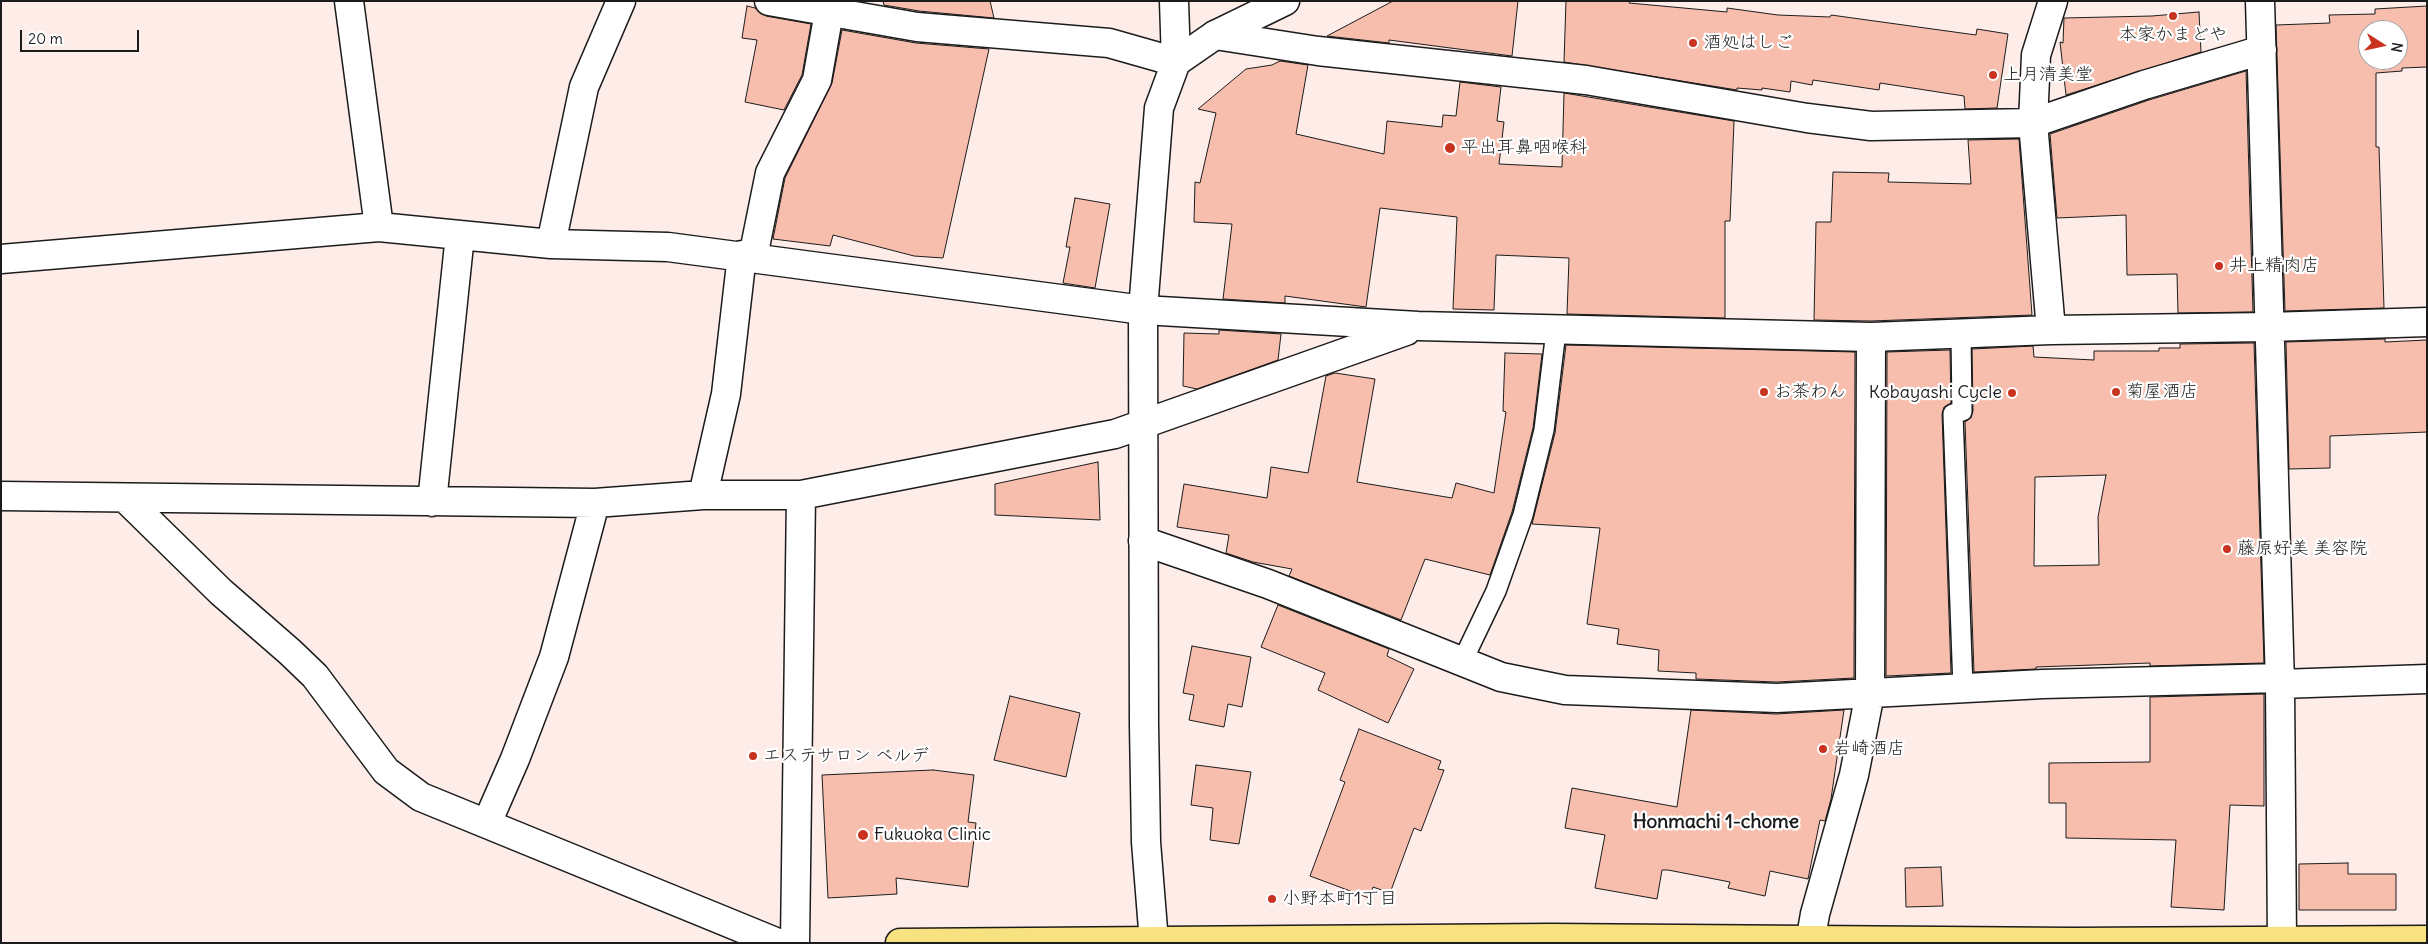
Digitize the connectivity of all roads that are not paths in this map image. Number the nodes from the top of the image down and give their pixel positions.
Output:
1 (349, 1) edge
2 (621, 1) edge
3 (768, 1) edge
4 (1174, 1) edge
5 (1285, 1) edge
6 (2053, 1) edge
7 (2260, 1) edge
8 (828, 12) junction
9 (1214, 35) junction
10 (2262, 50) junction
11 (1176, 62) junction
12 (2033, 123) junction
13 (378, 227) junction
14 (460, 235) junction
15 (551, 244) junction
16 (748, 256) junction
17 (1, 259) edge
18 (1143, 310) junction
19 (2427, 322) edge
20 (1418, 326) junction
21 (2270, 327) junction
22 (2051, 330) junction
23 (1556, 331) junction
24 (1961, 334) junction
25 (1871, 337) junction
26 (1144, 425) junction
27 (801, 494) junction
28 (1, 496) edge
29 (703, 496) junction
30 (125, 498) junction
31 (432, 502) junction
32 (596, 503) junction
33 (1143, 541) junction
34 (1462, 662) junction
35 (2427, 678) edge
36 (2280, 681) junction
37 (1963, 688) junction
38 (1870, 693) junction
39 (488, 823) junction
40 (2427, 940) edge
41 (1154, 942) edge
42 (1810, 942) edge
43 (2282, 942) edge
44 (778, 943) edge
45 (795, 943) edge
46 (900, 943) edge

1 - 13 street
2 - 15 street
3 - 8 street
4 - 11 street
5 - 9 street
6 - 12 street
7 - 10 street
8 - 11 street
8 - 16 street
9 - 11 street
9 - 12 street
10 - 12 street
10 - 21 street
11 - 18 street
12 - 22 street
13 - 14 street
13 - 17 street
14 - 15 street
14 - 31 street
15 - 16 street
16 - 18 street
16 - 29 street
18 - 20 street
18 - 26 street
19 - 21 street
20 - 23 street
20 - 26 street
21 - 22 street
21 - 36 street
22 - 24 street
23 - 25 street
23 - 34 lane
24 - 25 street
24 - 37 lane
25 - 38 street
26 - 27 street
26 - 33 street
27 - 29 street
27 - 45 street
28 - 30 street
29 - 32 street
30 - 31 street
30 - 39 street
31 - 32 street
32 - 39 street
33 - 34 street
33 - 41 street
34 - 38 street
35 - 36 street
36 - 37 street
36 - 43 street
37 - 38 street
38 - 42 street
39 - 44 street
40 - 43 main road
41 - 42 main road
41 - 46 main road
42 - 43 main road

